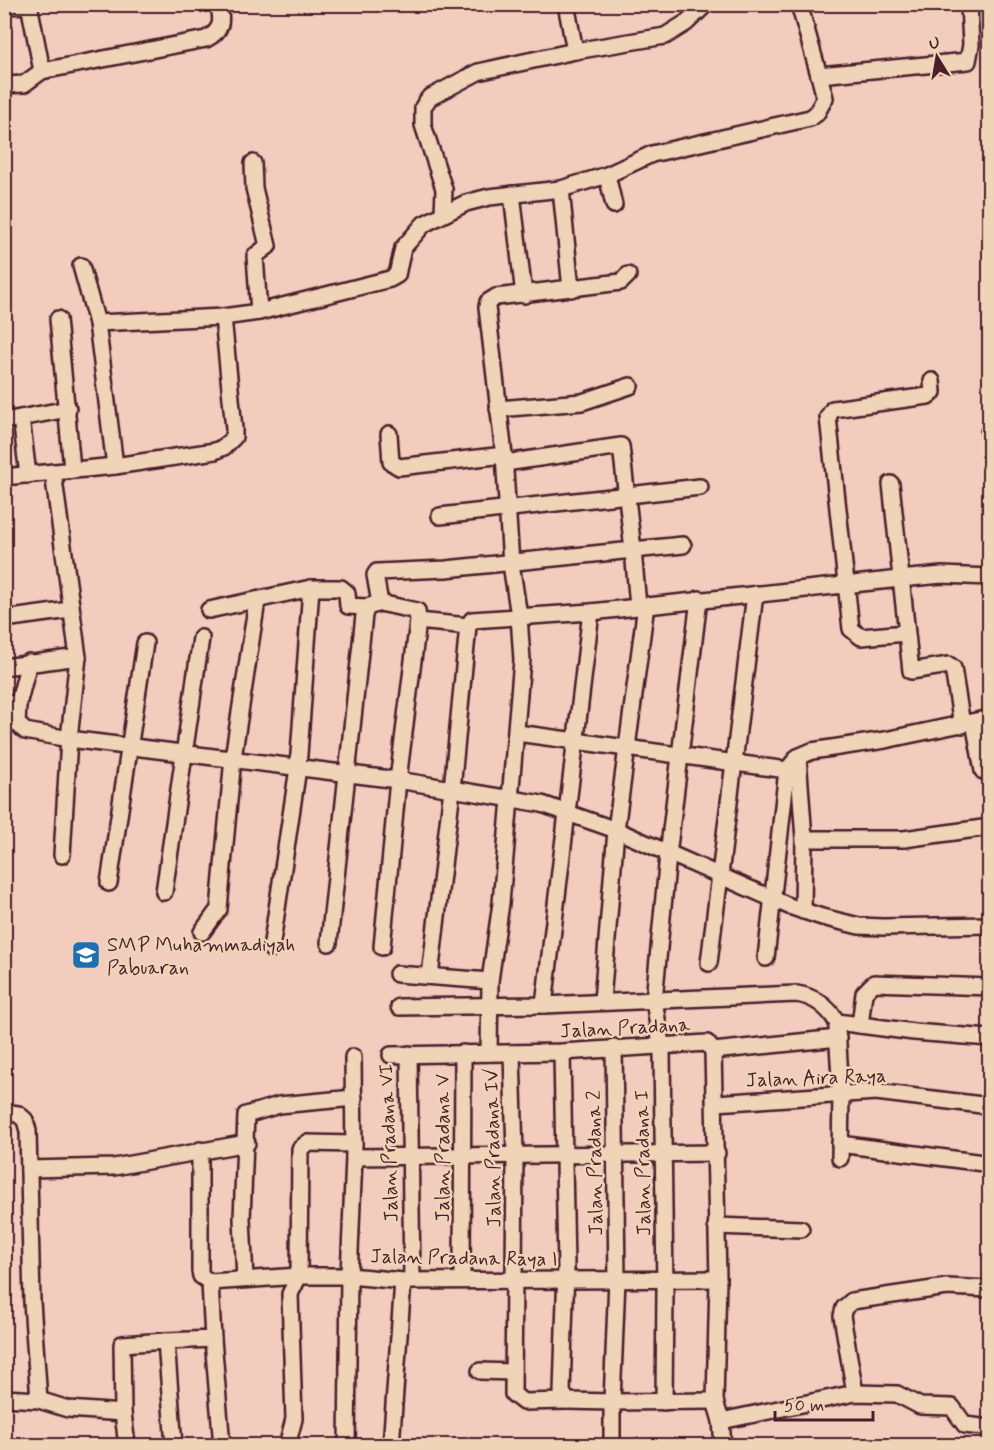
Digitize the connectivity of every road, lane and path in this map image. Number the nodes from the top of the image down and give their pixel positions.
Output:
1 (218, 4) edge
2 (566, 4) edge
3 (706, 4) edge
4 (799, 4) edge
5 (969, 4) edge
6 (29, 5) edge
7 (4, 6) edge
8 (575, 51) junction
9 (42, 71) junction
10 (819, 75) junction
11 (4, 85) edge
12 (253, 163) dead end
13 (607, 175) junction
14 (561, 189) junction
15 (512, 194) junction
16 (614, 205) dead end
17 (443, 213) junction
18 (81, 266) dead end
19 (628, 275) dead end
20 (571, 289) junction
21 (524, 295) junction
22 (259, 312) junction
23 (223, 318) junction
24 (58, 319) dead end
25 (97, 323) junction
26 (932, 381) dead end
27 (630, 386) dead end
28 (498, 409) junction
29 (68, 410) junction
30 (21, 418) junction
31 (4, 421) edge
32 (389, 434) dead end
33 (505, 459) junction
34 (115, 466) junction
35 (72, 469) junction
36 (53, 472) junction
37 (28, 475) junction
38 (4, 477) edge
39 (891, 484) dead end
40 (700, 487) dead end
41 (628, 495) junction
42 (507, 509) junction
43 (440, 516) dead end
44 (683, 545) dead end
45 (633, 550) junction
46 (511, 564) junction
47 (990, 577) edge
48 (900, 579) junction
49 (846, 585) junction
50 (311, 588) junction
51 (755, 594) junction
52 (699, 599) junction
53 (257, 601) junction
54 (374, 605) junction
55 (642, 605) junction
56 (70, 610) junction
57 (209, 610) dead end
58 (591, 612) junction
59 (519, 616) junction
60 (4, 619) edge
61 (418, 621) junction
62 (468, 626) junction
63 (906, 633) junction
64 (201, 638) dead end
65 (145, 644) dead end
66 (78, 657) junction
67 (28, 662) junction
68 (4, 667) edge
69 (11, 703) edge
70 (990, 718) edge
71 (968, 724) junction
72 (517, 733) junction
73 (69, 739) junction
74 (575, 740) junction
75 (130, 746) junction
76 (629, 747) junction
77 (184, 751) junction
78 (682, 754) junction
79 (798, 757) junction
80 (233, 758) junction
81 (735, 761) junction
82 (298, 768) junction
83 (787, 770) junction
84 (983, 771) dead end
85 (349, 774) junction
86 (398, 780) junction
87 (452, 789) junction
88 (510, 798) junction
89 (566, 811) junction
90 (990, 827) edge
91 (616, 830) junction
92 (804, 839) junction
93 (62, 855) dead end
94 (668, 855) junction
95 (718, 876) junction
96 (109, 883) dead end
97 (164, 892) dead end
98 (772, 899) junction
99 (803, 911) junction
100 (990, 925) edge
101 (202, 932) dead end
102 (329, 943) dead end
103 (382, 947) dead end
104 (271, 949) dead end
105 (766, 958) dead end
106 (709, 963) dead end
107 (397, 974) dead end
108 (430, 976) junction
109 (490, 981) junction
110 (990, 987) edge
111 (654, 1000) junction
112 (602, 1001) junction
113 (490, 1005) junction
114 (544, 1005) junction
115 (399, 1007) dead end
116 (837, 1022) junction
117 (860, 1025) junction
118 (838, 1038) junction
119 (990, 1038) edge
120 (661, 1046) junction
121 (614, 1047) junction
122 (713, 1051) junction
123 (562, 1052) junction
124 (463, 1053) junction
125 (489, 1053) junction
126 (512, 1053) junction
127 (409, 1054) junction
128 (391, 1055) dead end
129 (353, 1057) dead end
130 (841, 1094) junction
131 (354, 1098) junction
132 (716, 1102) junction
133 (990, 1106) edge
134 (4, 1112) edge
135 (247, 1143) junction
136 (200, 1150) junction
137 (354, 1150) junction
138 (565, 1153) junction
139 (717, 1153) junction
140 (412, 1154) junction
141 (515, 1154) junction
142 (614, 1154) junction
143 (664, 1154) junction
144 (465, 1155) junction
145 (990, 1160) edge
146 (29, 1168) junction
147 (716, 1226) junction
148 (801, 1228) dead end
149 (299, 1276) junction
150 (349, 1276) junction
151 (462, 1278) junction
152 (245, 1279) junction
153 (514, 1279) junction
154 (566, 1279) junction
155 (617, 1279) junction
156 (665, 1279) junction
157 (718, 1279) junction
158 (407, 1281) junction
159 (210, 1282) junction
160 (990, 1289) edge
161 (213, 1339) junction
162 (166, 1341) junction
163 (480, 1371) dead end
164 (513, 1372) junction
165 (855, 1393) junction
166 (4, 1398) edge
167 (39, 1400) junction
168 (567, 1401) junction
169 (715, 1401) junction
170 (612, 1402) junction
171 (664, 1402) junction
172 (123, 1413) junction
173 (721, 1421) junction
174 (990, 1428) edge
175 (127, 1446) edge
176 (174, 1446) edge
177 (222, 1446) edge
178 (287, 1446) edge
179 (347, 1446) edge
180 (391, 1446) edge
181 (612, 1446) edge
182 (722, 1446) edge

1 - 9 street
2 - 8 street
3 - 8 street
4 - 10 street
5 - 10 street
6 - 7 street
6 - 9 street
8 - 17 street
9 - 11 street
10 - 13 street
12 - 22 street
13 - 14 street
13 - 16 street
14 - 15 street
14 - 20 street
15 - 17 street
15 - 21 street
17 - 22 street
18 - 25 street
19 - 20 street
20 - 21 street
21 - 28 street
22 - 23 street
23 - 25 street
23 - 34 street
24 - 29 street
25 - 34 street
26 - 49 street
27 - 28 street
28 - 33 street
29 - 30 street
29 - 35 street
30 - 31 street
30 - 37 street
32 - 33 street
33 - 41 street
33 - 42 street
34 - 35 street
35 - 36 street
36 - 37 street
36 - 56 street
37 - 38 street
39 - 48 street
40 - 41 street
41 - 42 street
41 - 45 street
42 - 43 street
42 - 46 street
44 - 45 street
45 - 46 street
45 - 55 street
46 - 54 street
46 - 59 street
47 - 48 street
48 - 49 street
48 - 63 street
49 - 51 street
49 - 63 street
50 - 53 street
50 - 54 street
50 - 82 street
51 - 52 street
51 - 81 street
52 - 55 street
52 - 78 street, Jalan Pradana I
53 - 57 street
53 - 80 street
54 - 61 street
54 - 85 street
55 - 58 street
55 - 76 street
56 - 60 street
56 - 66 street
58 - 59 street
58 - 74 street
59 - 62 street
59 - 72 street
61 - 62 street
61 - 86 street
62 - 87 street
63 - 71 street
64 - 77 street
65 - 75 street
66 - 67 street
66 - 73 street
67 - 68 street
67 - 69 street
69 - 73 street
70 - 71 street
71 - 79 street
71 - 84 street
72 - 74 street
72 - 88 street
73 - 75 street
73 - 93 street
74 - 76 street
74 - 89 street
75 - 77 street
75 - 96 street
76 - 78 street
76 - 91 street
77 - 80 street
77 - 97 street
78 - 81 street
78 - 94 street, Jalan Pradana I
79 - 83 street
79 - 92 street
80 - 82 street
80 - 101 street
81 - 83 street
81 - 95 street
82 - 85 street
82 - 104 street
83 - 98 street
85 - 86 street
85 - 102 street
86 - 87 street
86 - 103 street
87 - 88 street
87 - 108 street
88 - 89 street
88 - 109 street
89 - 91 street
89 - 114 street
90 - 92 street
91 - 94 street
91 - 112 street
92 - 99 street
94 - 95 street
94 - 111 street, Jalan Pradana I
95 - 98 street
95 - 106 street
98 - 99 street
98 - 105 street
99 - 100 street
107 - 108 street
108 - 109 street
109 - 113 street
110 - 117 street
111 - 112 street
111 - 116 street
111 - 120 street, Jalan Pradana I
112 - 114 street
113 - 114 street
113 - 115 street
113 - 125 street
116 - 117 street
116 - 118 street
117 - 119 street
118 - 122 street, Jalan Pradana
118 - 130 street
120 - 121 street, Jalan Pradana
120 - 122 street, Jalan Pradana
120 - 143 street, Jalan Pradana I
121 - 123 street, Jalan Pradana
121 - 142 street, Jalan Pradana 2
122 - 132 street
123 - 126 street, Jalan Pradana
123 - 138 street
124 - 125 street, Jalan Pradana
124 - 127 street, Jalan Pradana
124 - 144 street, Jalan Pradana V
125 - 126 street, Jalan Pradana
126 - 141 street, Jalan Pradana IV
127 - 128 street, Jalan Pradana VI
127 - 140 street, Jalan Pradana VI
129 - 131 street
130 - 132 street, Jalan Aira Raya
130 - 133 street, Jalan Aira Raya
130 - 145 street
131 - 135 street
131 - 137 street
132 - 139 street
134 - 146 street
135 - 136 street
135 - 152 street
136 - 146 street
136 - 159 street
137 - 140 street
137 - 149 street
137 - 150 street
138 - 141 street
138 - 142 street
138 - 154 street
139 - 143 street
139 - 147 street
140 - 144 street
140 - 158 street, Jalan Pradana VI
141 - 144 street
141 - 153 street, Jalan Pradana IV
142 - 143 street
142 - 155 street, Jalan Pradana 2
143 - 156 street, Jalan Pradana I
144 - 151 street, Jalan Pradana V
146 - 167 street
147 - 148 street
147 - 157 street
149 - 150 street, Jalan Pradana Raya I
149 - 152 street, Jalan Pradana Raya I
149 - 178 street
150 - 158 street, Jalan Pradana Raya I
150 - 179 street
151 - 153 street, Jalan Pradana Raya I
151 - 158 street, Jalan Pradana Raya I
152 - 159 street, Jalan Pradana Raya I
153 - 154 street, Jalan Pradana Raya I
153 - 164 street, Jalan Pradana IV
154 - 155 street, Jalan Pradana Raya I
154 - 168 street
155 - 156 street, Jalan Pradana Raya I
155 - 170 street, Jalan Pradana 2
156 - 157 street, Jalan Pradana Raya I
156 - 171 street, Jalan Pradana I
157 - 169 street
158 - 180 street, Jalan Pradana VI
159 - 161 street
160 - 165 street
161 - 162 street
161 - 177 street
162 - 172 street
162 - 176 street
163 - 164 street
164 - 168 street, Jalan Pradana IV
165 - 173 street
165 - 174 street
166 - 167 street
167 - 172 street
168 - 170 street
169 - 171 street
169 - 173 street
170 - 171 street
170 - 181 street, Jalan Pradana 2
172 - 175 street
173 - 182 street

